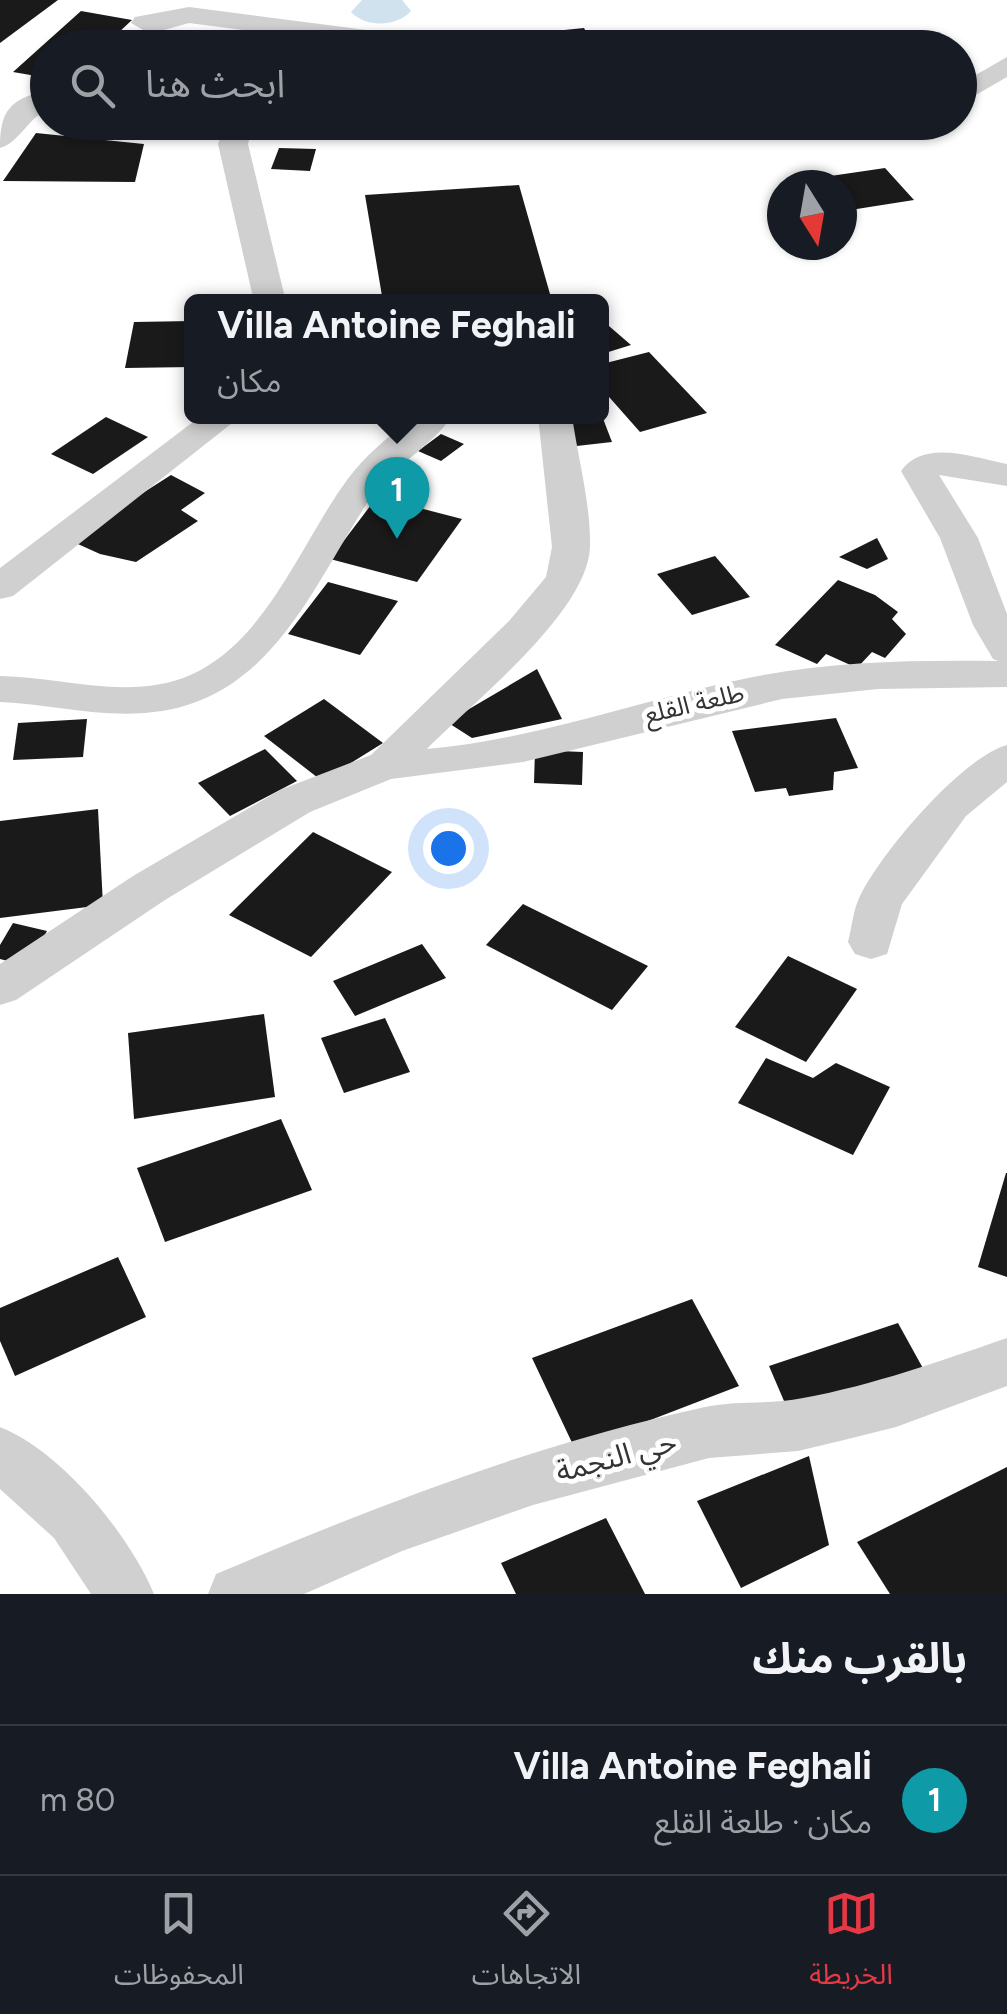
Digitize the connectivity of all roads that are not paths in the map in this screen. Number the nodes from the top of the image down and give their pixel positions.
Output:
1 (151, 30) edge
2 (304, 30) edge
3 (1007, 65) edge
4 (977, 85) edge
5 (30, 107) edge
6 (0, 138) edge
7 (234, 140) edge
8 (268, 294) edge
9 (213, 424) edge
10 (427, 424) edge
11 (555, 424) edge
12 (1007, 475) edge
13 (0, 587) edge
14 (1007, 650) edge
15 (1007, 674) edge
16 (0, 689) edge
17 (1007, 758) edge
18 (386, 765) junction
19 (871, 942) dead end
20 (0, 987) edge
21 (1007, 1362) edge
22 (0, 1452) edge
23 (126, 1594) edge
24 (237, 1594) edge

1 - 2 street
3 - 4 street
5 - 6 street
7 - 8 street
9 - 13 street
10 - 16 street
11 - 18 street
12 - 14 street
15 - 18 street, طلعة القلع
17 - 19 street
18 - 20 street
21 - 24 street, حي النجمة
22 - 23 street

